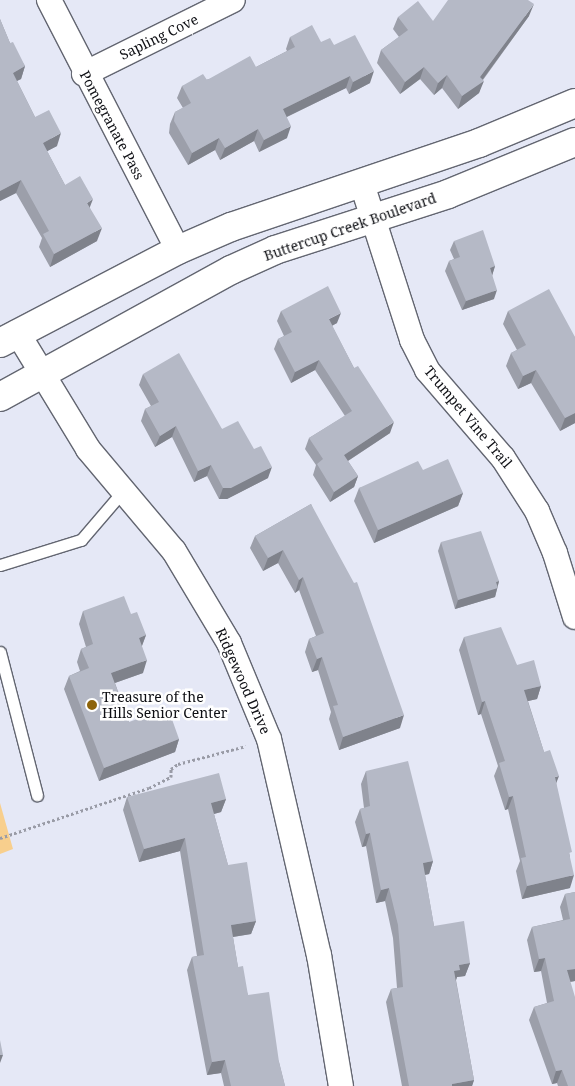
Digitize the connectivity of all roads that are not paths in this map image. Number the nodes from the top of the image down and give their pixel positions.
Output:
1 (49, 0) edge
2 (233, 0) edge
3 (84, 74) junction
4 (575, 102) edge
5 (575, 142) edge
6 (362, 184) junction
7 (372, 218) junction
8 (178, 250) junction
9 (9, 337) edge
10 (42, 373) junction
11 (0, 396) edge
12 (123, 491) junction
13 (0, 565) edge
14 (575, 617) edge
15 (0, 652) edge
16 (37, 794) dead end
17 (341, 1086) edge

1 - 3 street, Pomegranate Pass
2 - 3 street, Sapling Cove
3 - 8 street, Pomegranate Pass
4 - 6 street
5 - 7 street, Buttercup Creek Boulevard
6 - 7 street, Trumpet Vine Trail
6 - 8 street
7 - 10 street, Buttercup Creek Boulevard
7 - 14 street, Trumpet Vine Trail
8 - 9 street
9 - 10 street, Ridgewood Drive
10 - 11 street, Buttercup Creek Boulevard
10 - 12 street, Ridgewood Drive
12 - 13 lane
12 - 17 street, Ridgewood Drive
15 - 16 lane

